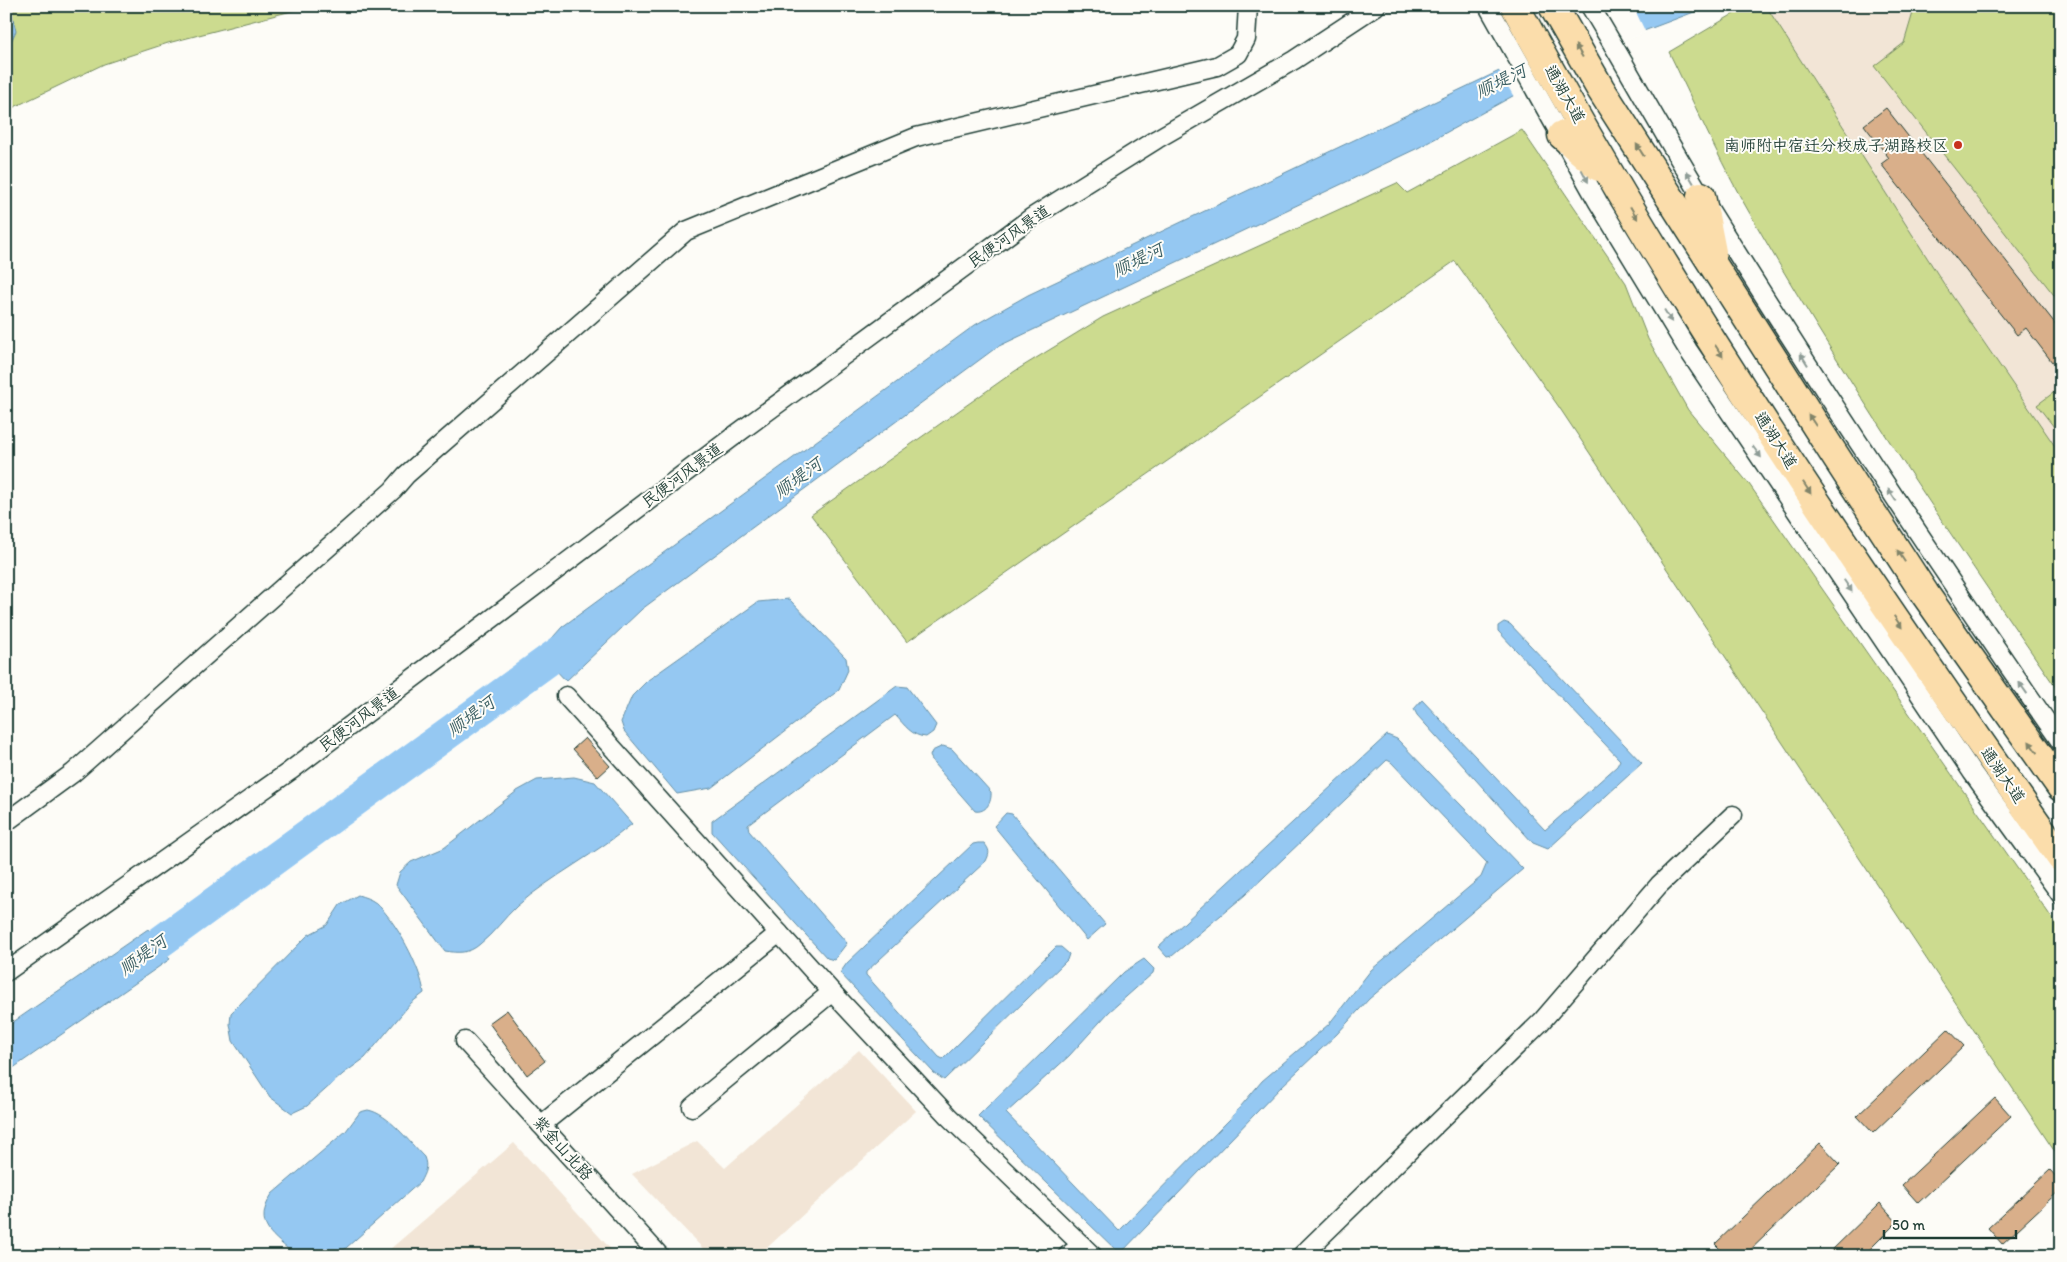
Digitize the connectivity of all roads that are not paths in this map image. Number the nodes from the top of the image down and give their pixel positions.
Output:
1 (1248, 6) edge
2 (1376, 6) edge
3 (1488, 6) edge
4 (1590, 6) edge
5 (1555, 10) edge
6 (1514, 20) edge
7 (1554, 99) junction
8 (1562, 135) junction
9 (1615, 181) junction
10 (1701, 196) junction
11 (1715, 268) junction
12 (566, 696) dead end
13 (2061, 742) edge
14 (2061, 787) edge
15 (1733, 815) dead end
16 (6, 822) edge
17 (2061, 858) edge
18 (2061, 895) edge
19 (779, 933) junction
20 (6, 972) edge
21 (832, 992) junction
22 (465, 1041) dead end
23 (692, 1108) dead end
24 (541, 1124) junction
25 (1087, 1250) edge
26 (660, 1256) edge
27 (1067, 1256) edge
28 (1300, 1256) edge

1 - 16 street
2 - 20 street, 民便河风景道
3 - 6 street
10 -> 4 street
11 -> 5 main road, 通湖大道
6 - 7 main road, 通湖大道
7 - 8 street
7 - 9 main road, 通湖大道
8 - 9 main road
8 -> 18 street
9 -> 17 main road, 通湖大道
10 - 11 main road
13 -> 10 street
14 -> 11 main road, 通湖大道
12 - 19 street
15 - 28 street
19 - 21 street
19 - 24 street
21 - 23 street
21 - 25 street
22 - 24 street, 紫金山北路
24 - 26 street, 紫金山北路
25 - 27 street

